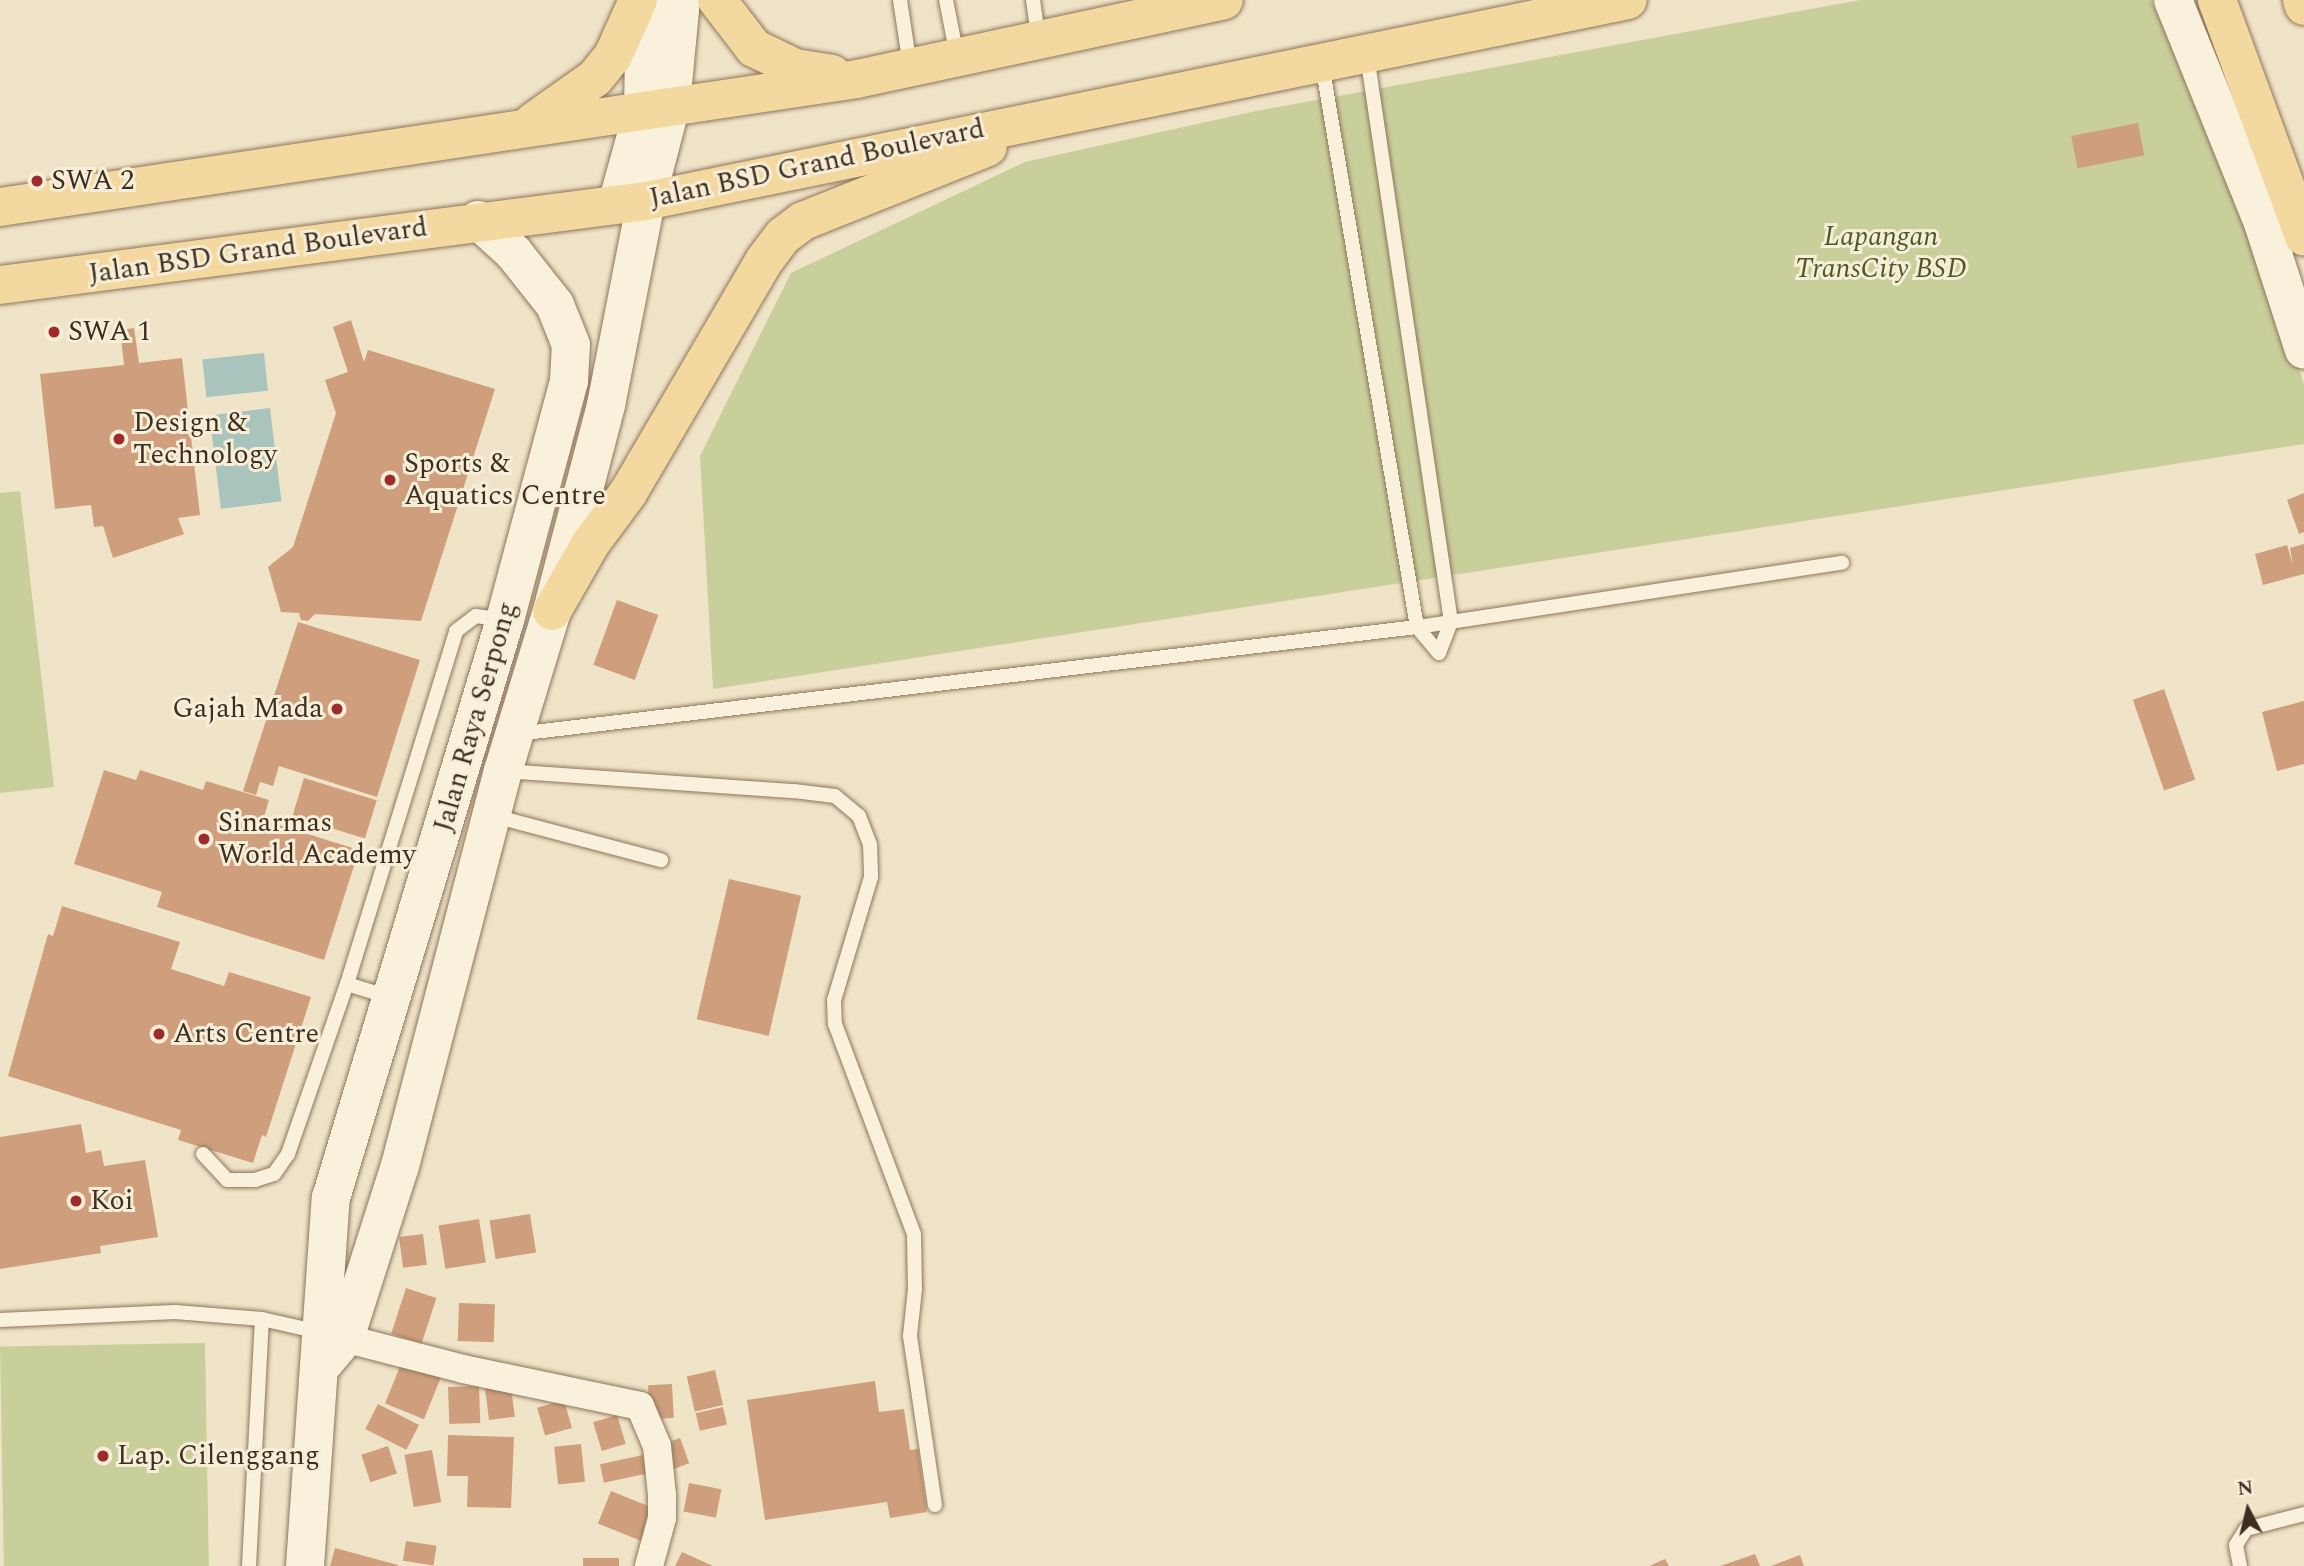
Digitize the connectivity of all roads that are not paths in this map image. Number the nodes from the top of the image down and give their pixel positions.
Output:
1 (638, 0) edge
2 (645, 0) edge
3 (681, 0) edge
4 (717, 0) edge
5 (900, 0) edge
6 (946, 0) edge
7 (1033, 0) edge
8 (1224, 0) edge
9 (1628, 0) edge
10 (2173, 0) edge
11 (2217, 0) edge
12 (1039, 41) junction
13 (1366, 53) junction
14 (957, 58) junction
15 (1322, 62) junction
16 (911, 68) junction
17 (857, 79) junction
18 (1091, 106) junction
19 (657, 108) junction
20 (523, 129) junction
21 (632, 202) junction
22 (0, 207) edge
23 (478, 220) junction
24 (2304, 237) edge
25 (0, 285) edge
26 (2304, 350) edge
27 (1842, 563) dead end
28 (552, 611) junction
29 (505, 620) junction
30 (1451, 622) junction
31 (1417, 627) junction
32 (514, 735) junction
33 (503, 771) junction
34 (493, 816) junction
35 (661, 860) dead end
36 (347, 984) junction
37 (390, 997) junction
38 (203, 1154) dead end
39 (331, 1198) junction
40 (383, 1218) junction
41 (262, 1319) junction
42 (0, 1320) edge
43 (329, 1345) junction
44 (935, 1505) dead end
45 (2304, 1514) edge
46 (249, 1566) edge
47 (305, 1566) edge
48 (649, 1566) edge
49 (2240, 1566) edge

1 - 20 main road
2 - 19 main road
3 - 19 main road
4 - 17 main road
5 - 16 lane
6 - 14 lane
7 - 12 lane
8 - 12 main road
9 - 13 main road, Jalan BSD Grand Boulevard
10 - 26 main road
11 - 24 main road
12 - 14 main road
13 - 15 main road, Jalan BSD Grand Boulevard
13 - 30 lane
14 - 16 main road
15 - 18 main road, Jalan BSD Grand Boulevard
15 - 31 lane
16 - 17 main road
17 - 19 main road
18 - 21 main road, Jalan BSD Grand Boulevard
18 - 28 main road
19 - 20 main road
19 - 21 main road, Jalan Raya Serpong
20 - 22 main road
21 - 23 main road, Jalan BSD Grand Boulevard
21 - 28 main road, Jalan Raya Serpong
23 - 25 main road, Jalan BSD Grand Boulevard
23 - 29 main road, Jalan Raya Serpong
27 - 30 lane
28 - 32 main road, Jalan Raya Serpong
29 - 36 lane
29 - 37 main road, Jalan Raya Serpong
30 - 31 lane
30 - 31 lane
31 - 32 lane
32 - 33 main road, Jalan Raya Serpong
33 - 34 main road, Jalan Raya Serpong
33 - 44 lane
34 - 35 lane
34 - 40 main road, Jalan Raya Serpong
36 - 37 lane
36 - 38 lane
37 - 39 main road, Jalan Raya Serpong
39 - 40 main road
39 - 43 main road, Jalan Raya Serpong
40 - 43 main road, Jalan Raya Serpong
41 - 42 lane
41 - 43 lane
41 - 46 lane
43 - 47 main road, Jalan Raya Serpong
43 - 48 street
45 - 49 lane

